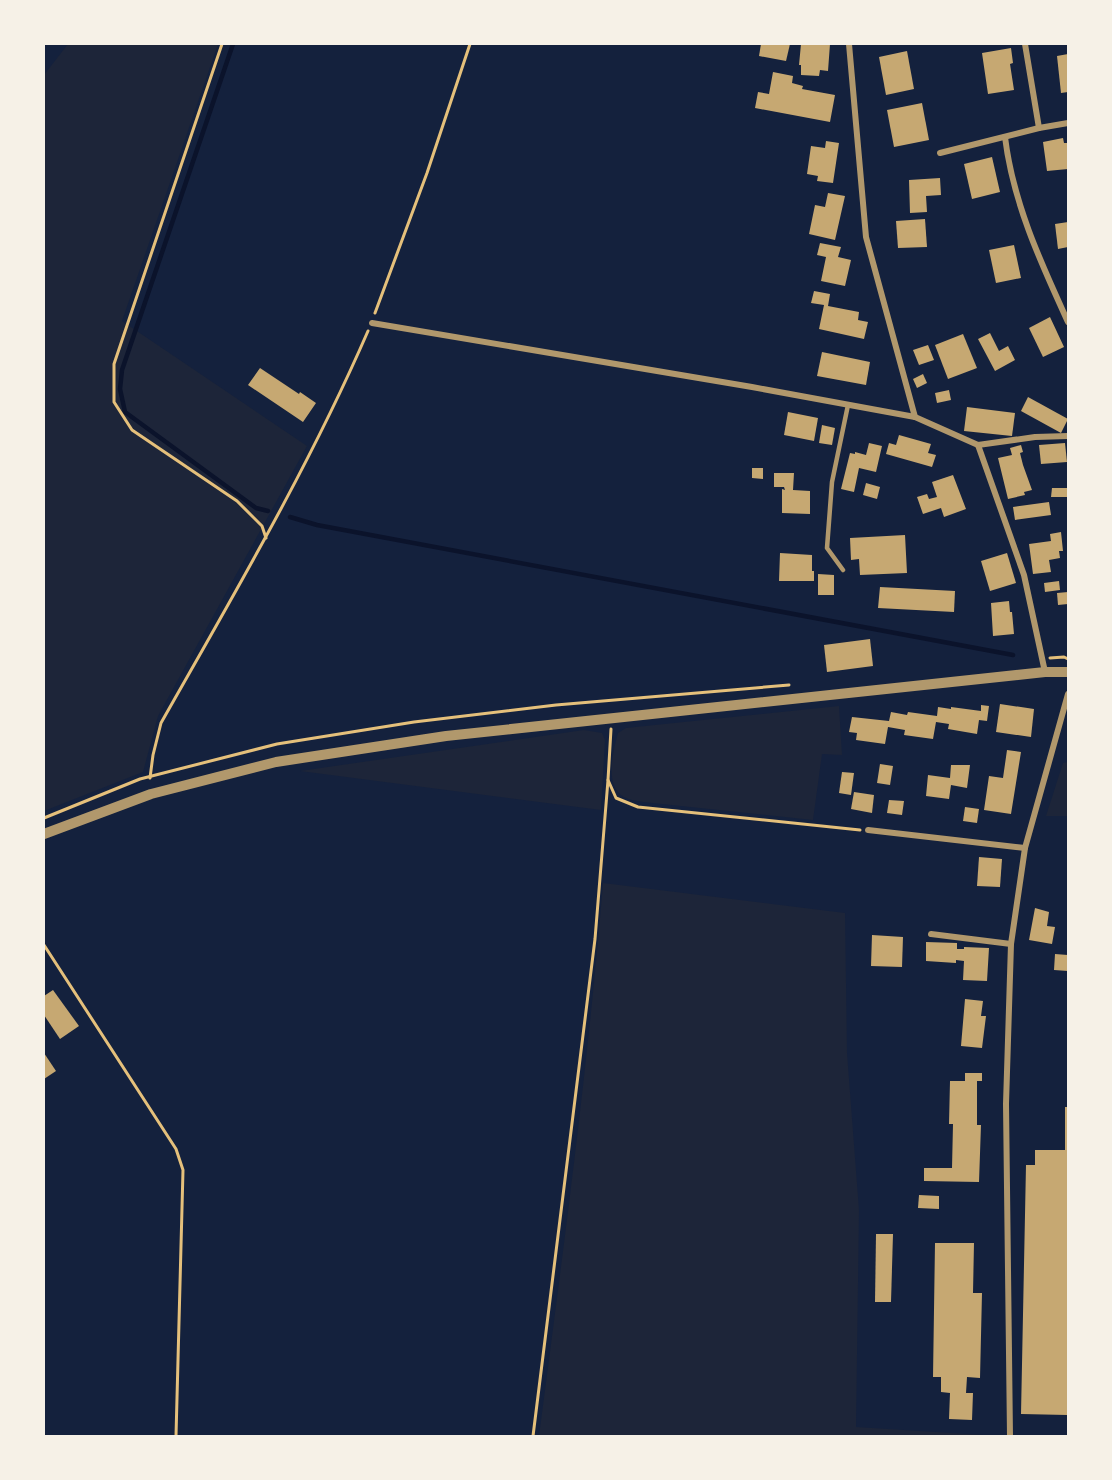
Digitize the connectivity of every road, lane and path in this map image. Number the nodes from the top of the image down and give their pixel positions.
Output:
1 (222, 44) edge
2 (470, 44) edge
3 (849, 44) edge
4 (1025, 44) edge
5 (1068, 123) edge
6 (1039, 128) junction
7 (1005, 137) junction
8 (940, 153) dead end
9 (1068, 322) edge
10 (372, 323) junction
11 (848, 405) junction
12 (915, 417) junction
13 (1068, 436) edge
14 (978, 445) junction
15 (266, 538) junction
16 (843, 570) dead end
17 (1045, 672) junction
18 (1068, 672) edge
19 (1068, 694) edge
20 (609, 747) dead end
21 (608, 780) junction
22 (151, 794) junction
23 (868, 830) joint
24 (44, 834) edge
25 (1025, 848) junction
26 (931, 934) dead end
27 (1011, 944) junction
28 (44, 945) edge
29 (176, 1437) edge
30 (533, 1437) edge
31 (1010, 1437) edge

1 - 15 path
2 - 10 path
3 - 12 street
4 - 6 street
5 - 6 street
6 - 7 street
7 - 8 street
7 - 9 street
10 - 11 street
10 - 15 path
11 - 12 street
11 - 16 lane
12 - 14 street
13 - 14 street
14 - 17 street
15 - 22 path
17 - 18 street
17 - 22 street
19 - 25 street
20 - 21 path
21 - 23 path
21 - 30 path
22 - 24 street
23 - 25 street
25 - 27 street
26 - 27 street
27 - 31 street
28 - 29 path

